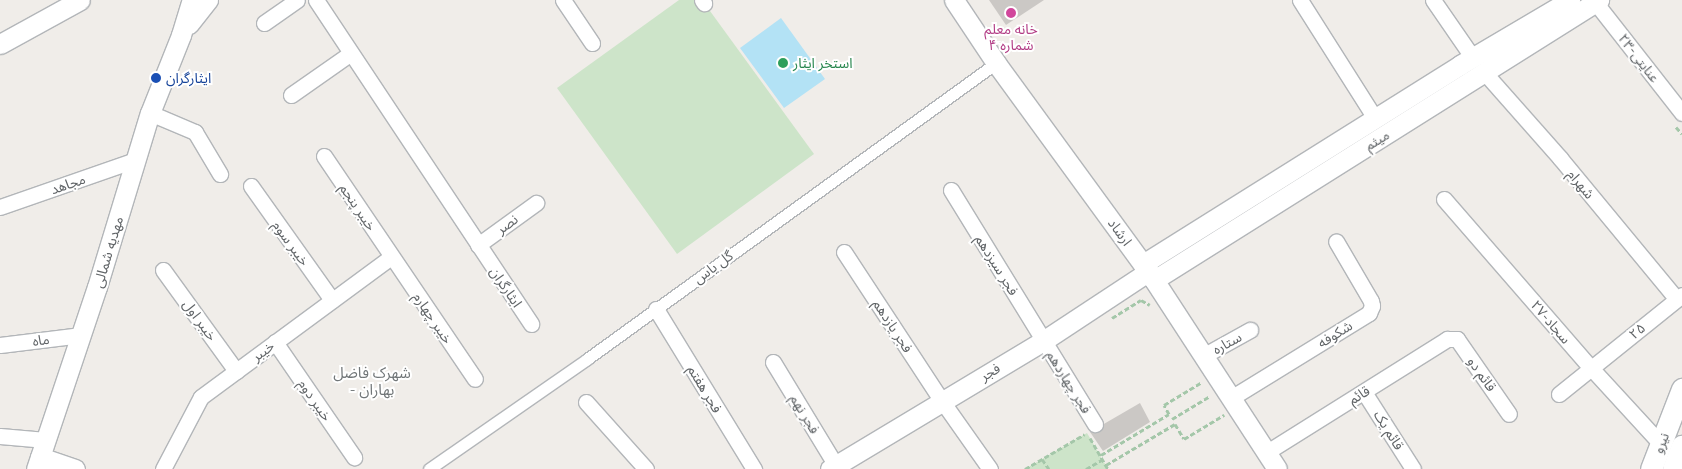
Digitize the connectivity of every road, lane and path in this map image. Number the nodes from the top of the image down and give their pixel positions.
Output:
1 (80, 0) edge
2 (192, 0) edge
3 (208, 0) edge
4 (297, 0) edge
5 (316, 0) edge
6 (563, 0) edge
7 (954, 0) edge
8 (1300, 0) edge
9 (1433, 0) edge
10 (1564, 1) edge
11 (1597, 1) edge
12 (264, 24) dead end
13 (181, 35) junction
14 (592, 43) dead end
15 (0, 44) edge
16 (351, 53) junction
17 (996, 63) junction
18 (1478, 65) junction
19 (290, 95) dead end
20 (150, 113) junction
21 (1676, 116) edge
22 (1376, 118) junction
23 (1682, 134) edge
24 (324, 156) dead end
25 (135, 160) junction
26 (220, 174) dead end
27 (251, 186) dead end
28 (951, 190) dead end
29 (1444, 199) dead end
30 (536, 203) dead end
31 (0, 207) edge
32 (1336, 241) dead end
33 (478, 245) junction
34 (1163, 251) junction
35 (844, 252) dead end
36 (391, 257) junction
37 (1174, 267) junction
38 (163, 270) dead end
39 (1149, 272) junction
40 (1679, 296) edge
41 (332, 300) junction
42 (656, 309) junction
43 (1155, 312) dead end
44 (1108, 320) dead end
45 (531, 324) dead end
46 (1250, 330) dead end
47 (81, 335) junction
48 (1452, 338) joint
49 (1043, 341) junction
50 (275, 342) junction
51 (0, 346) edge
52 (1203, 356) junction
53 (774, 362) dead end
54 (1592, 369) junction
55 (236, 371) junction
56 (475, 379) dead end
57 (1218, 387) junction
58 (1682, 389) edge
59 (1364, 392) junction
60 (1559, 394) dead end
61 (942, 400) junction
62 (586, 402) dead end
63 (1169, 414) junction
64 (1509, 414) dead end
65 (1172, 419) junction
66 (1095, 424) dead end
67 (1175, 424) junction
68 (0, 436) edge
69 (1267, 452) junction
70 (1676, 454) edge
71 (41, 455) edge
72 (354, 457) dead end
73 (1102, 457) junction
74 (1042, 459) junction
75 (1106, 465) junction
76 (834, 468) edge
77 (75, 469) edge
78 (163, 469) edge
79 (429, 469) edge
80 (646, 469) edge
81 (754, 469) edge
82 (990, 469) edge
83 (1025, 469) edge
84 (1049, 469) edge
85 (1086, 469) edge
86 (1108, 469) edge
87 (1278, 469) edge
88 (1413, 469) edge
89 (1651, 469) edge

1 - 15 street
2 - 13 street, مهدیه شمالی
3 - 13 street, مهدیه شمالی
4 - 12 street
5 - 16 street, ایثارگران
6 - 14 street
7 - 17 street, ارشاد
8 - 22 street
9 - 18 street, شهرام
10 - 18 street, میثم
11 - 18 street, میثم
11 - 21 street, ۲۳-عنایتی
13 - 20 street, مهدیه شمالی
16 - 19 street
16 - 33 street, ایثارگران
17 - 39 street, ارشاد
17 - 42 street, گل یاس
18 - 22 street, میثم
18 - 37 street, میثم
18 - 40 street, شهرام
20 - 25 street, مهدیه شمالی
20 - 26 street
21 - 23 path
22 - 34 street, میثم
24 - 36 street, خیبر پنجم
25 - 31 street, مجاهد
25 - 47 street, مهدیه شمالی
27 - 41 street, خیبر سوم
28 - 49 street, فجر سیزدهم
29 - 54 street, ۲۷-سجاد
30 - 33 street, نصر
32 - 57 street, شکوفه
33 - 45 street, ایثارگران
34 - 37 street
34 - 39 street, میثم
35 - 61 street, فجر یازدهم
36 - 41 street, خیبر
36 - 56 street, خیبر چهارم
37 - 39 street, میثم
38 - 55 street, خیبر اول
39 - 49 street, فجر
39 - 52 street, ارشاد
40 - 54 street, ۲۵
41 - 50 street, خیبر
42 - 79 street, گل یاس
42 - 81 street, فجر هفتم
43 - 44 path
46 - 52 street, ستاره
47 - 51 street, ماه
47 - 71 street, مهدیه شمالی
48 - 59 street, قائم
48 - 64 street, قائم دو
49 - 61 street, فجر
49 - 66 street, فجر چهاردهم
50 - 55 street, خیبر
50 - 72 street, خیبر دوم
52 - 57 street, ارشاد
53 - 76 street, فجر نهم
54 - 60 street, ۲۵
54 - 70 street, ۲۷-سجاد
55 - 78 street, خیبر
57 - 63 path
57 - 65 path
57 - 67 path
57 - 69 street, ارشاد
58 - 70 main road, نیرو
59 - 69 street, قائم
59 - 88 street, قائم یک
61 - 76 street, فجر
61 - 82 street, فجر یازدهم
62 - 80 street
63 - 65 path
63 - 73 path
65 - 67 path
67 - 75 path
68 - 71 street
69 - 87 street, ارشاد
70 - 89 main road, نیرو
71 - 77 street
73 - 74 path
73 - 75 path
73 - 85 path
74 - 83 path
74 - 84 path
75 - 86 path

